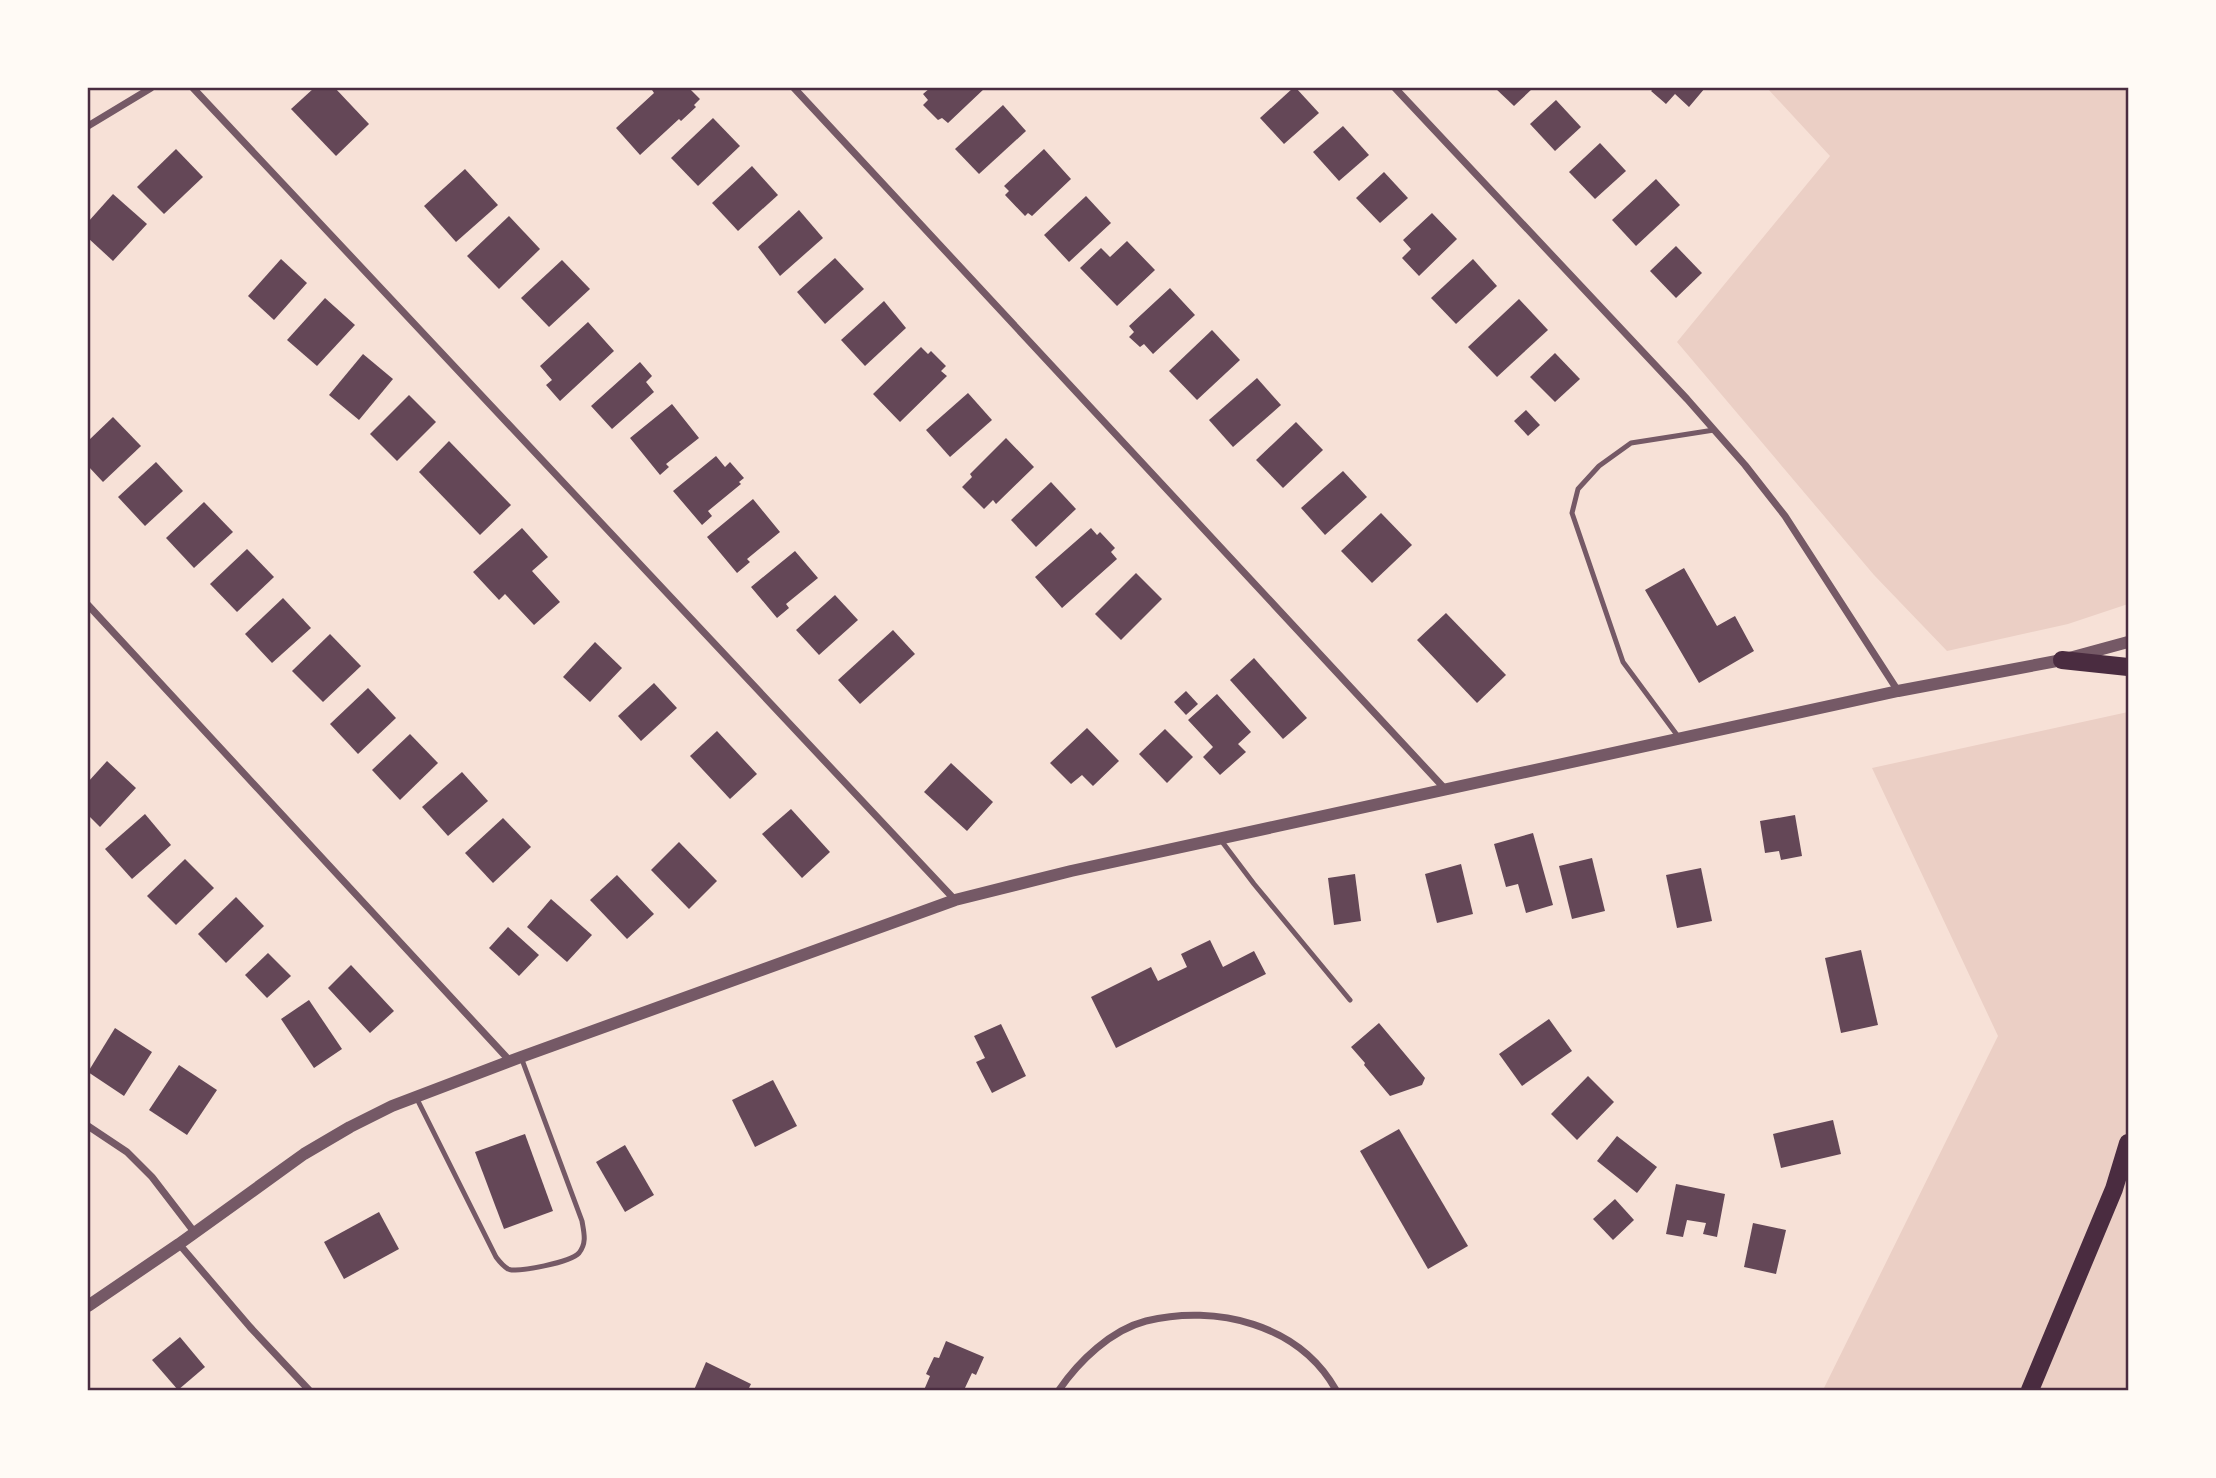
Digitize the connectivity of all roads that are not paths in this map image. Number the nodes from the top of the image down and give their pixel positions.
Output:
1 (151, 88) edge
2 (193, 88) edge
3 (794, 88) edge
4 (1395, 88) edge
5 (88, 126) edge
6 (1714, 430) junction
7 (88, 605) edge
8 (2129, 642) edge
9 (2063, 660) junction
10 (2129, 667) edge
11 (1898, 691) junction
12 (1680, 738) junction
13 (1447, 790) junction
14 (1220, 839) junction
15 (955, 900) junction
16 (1350, 1000) dead end
17 (516, 1059) junction
18 (416, 1097) junction
19 (88, 1126) edge
20 (2129, 1143) edge
21 (2129, 1162) edge
22 (2114, 1189) junction
23 (195, 1233) junction
24 (179, 1244) junction
25 (88, 1306) edge
26 (309, 1391) edge
27 (1059, 1391) edge
28 (1336, 1391) edge
29 (2030, 1391) edge

1 - 5 street
2 - 15 street
3 - 13 street
4 - 6 street
6 - 11 street
6 - 12 lane
7 - 17 street
8 - 9 street
9 - 10 main road
9 - 11 street
11 - 12 street
12 - 13 street
13 - 14 street
14 - 15 street
14 - 16 lane
15 - 17 street
17 - 18 street
17 - 18 lane
18 - 23 street
19 - 23 street
20 - 22 main road
21 - 22 main road
22 - 29 main road
23 - 24 street
24 - 25 street
24 - 26 street
27 - 28 street

